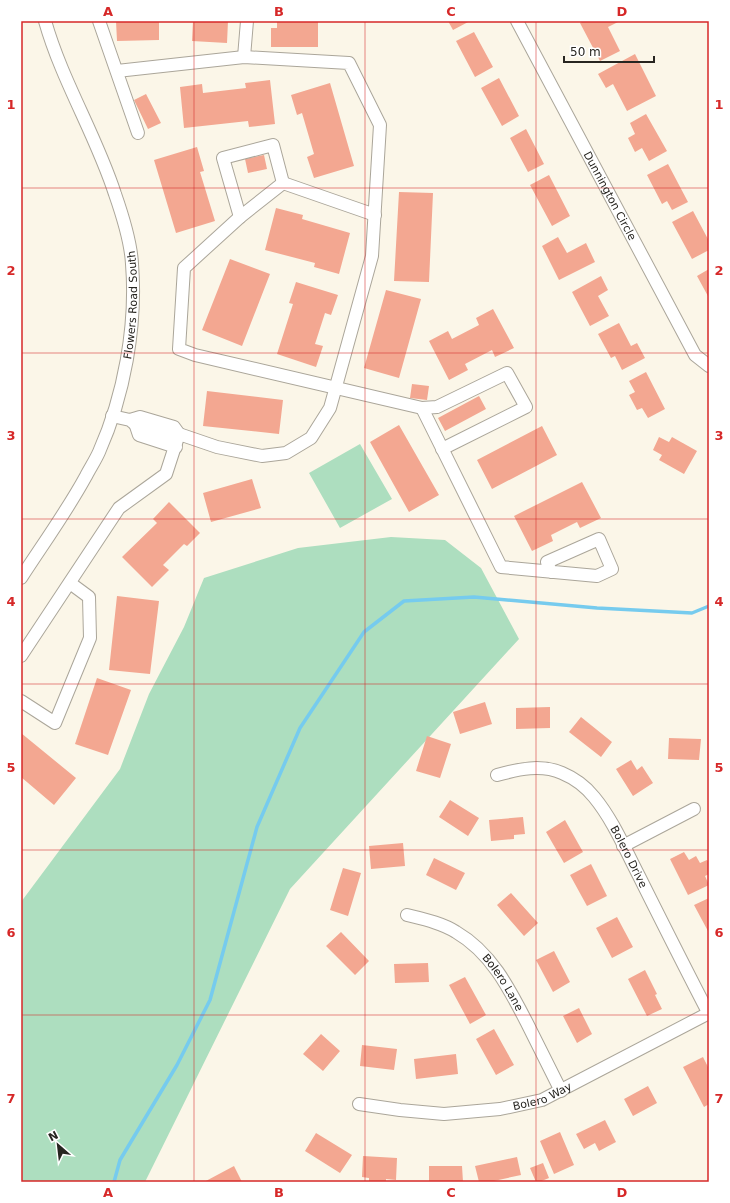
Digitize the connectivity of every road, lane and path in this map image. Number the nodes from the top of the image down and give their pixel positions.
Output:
1 (45, 21) edge
2 (100, 21) edge
3 (248, 21) edge
4 (517, 21) edge
5 (244, 57) junction
6 (117, 70) junction
7 (138, 133) dead end
8 (283, 183) junction
9 (375, 215) junction
10 (240, 217) junction
11 (709, 366) edge
12 (335, 388) junction
13 (422, 408) junction
14 (112, 416) junction
15 (133, 423) junction
16 (179, 434) junction
17 (176, 447) junction
18 (442, 449) junction
19 (551, 572) junction
20 (21, 578) edge
21 (70, 583) junction
22 (21, 656) edge
23 (21, 701) edge
24 (497, 775) dead end
25 (694, 809) dead end
26 (623, 846) junction
27 (407, 915) dead end
28 (709, 1013) edge
29 (561, 1091) junction
30 (359, 1104) dead end

1 - 14 street, Flowers Road South
2 - 6 street
3 - 5 street
4 - 11 street, Dunnington Circle
5 - 6 street
5 - 9 street
6 - 7 street
8 - 9 street
8 - 10 street
8 - 10 street
9 - 12 street
10 - 12 street
12 - 13 street
12 - 16 street
13 - 18 street
13 - 18 street
14 - 15 street
14 - 20 street, Flowers Road South
15 - 16 street
15 - 17 street
16 - 17 street
17 - 21 street
18 - 19 street
19 - 19 street
21 - 22 street
21 - 23 street
24 - 26 street, Bolero Drive
25 - 26 street
26 - 28 street, Bolero Drive
27 - 29 street, Bolero Lane
28 - 29 street, Bolero Way
29 - 30 street, Bolero Way

